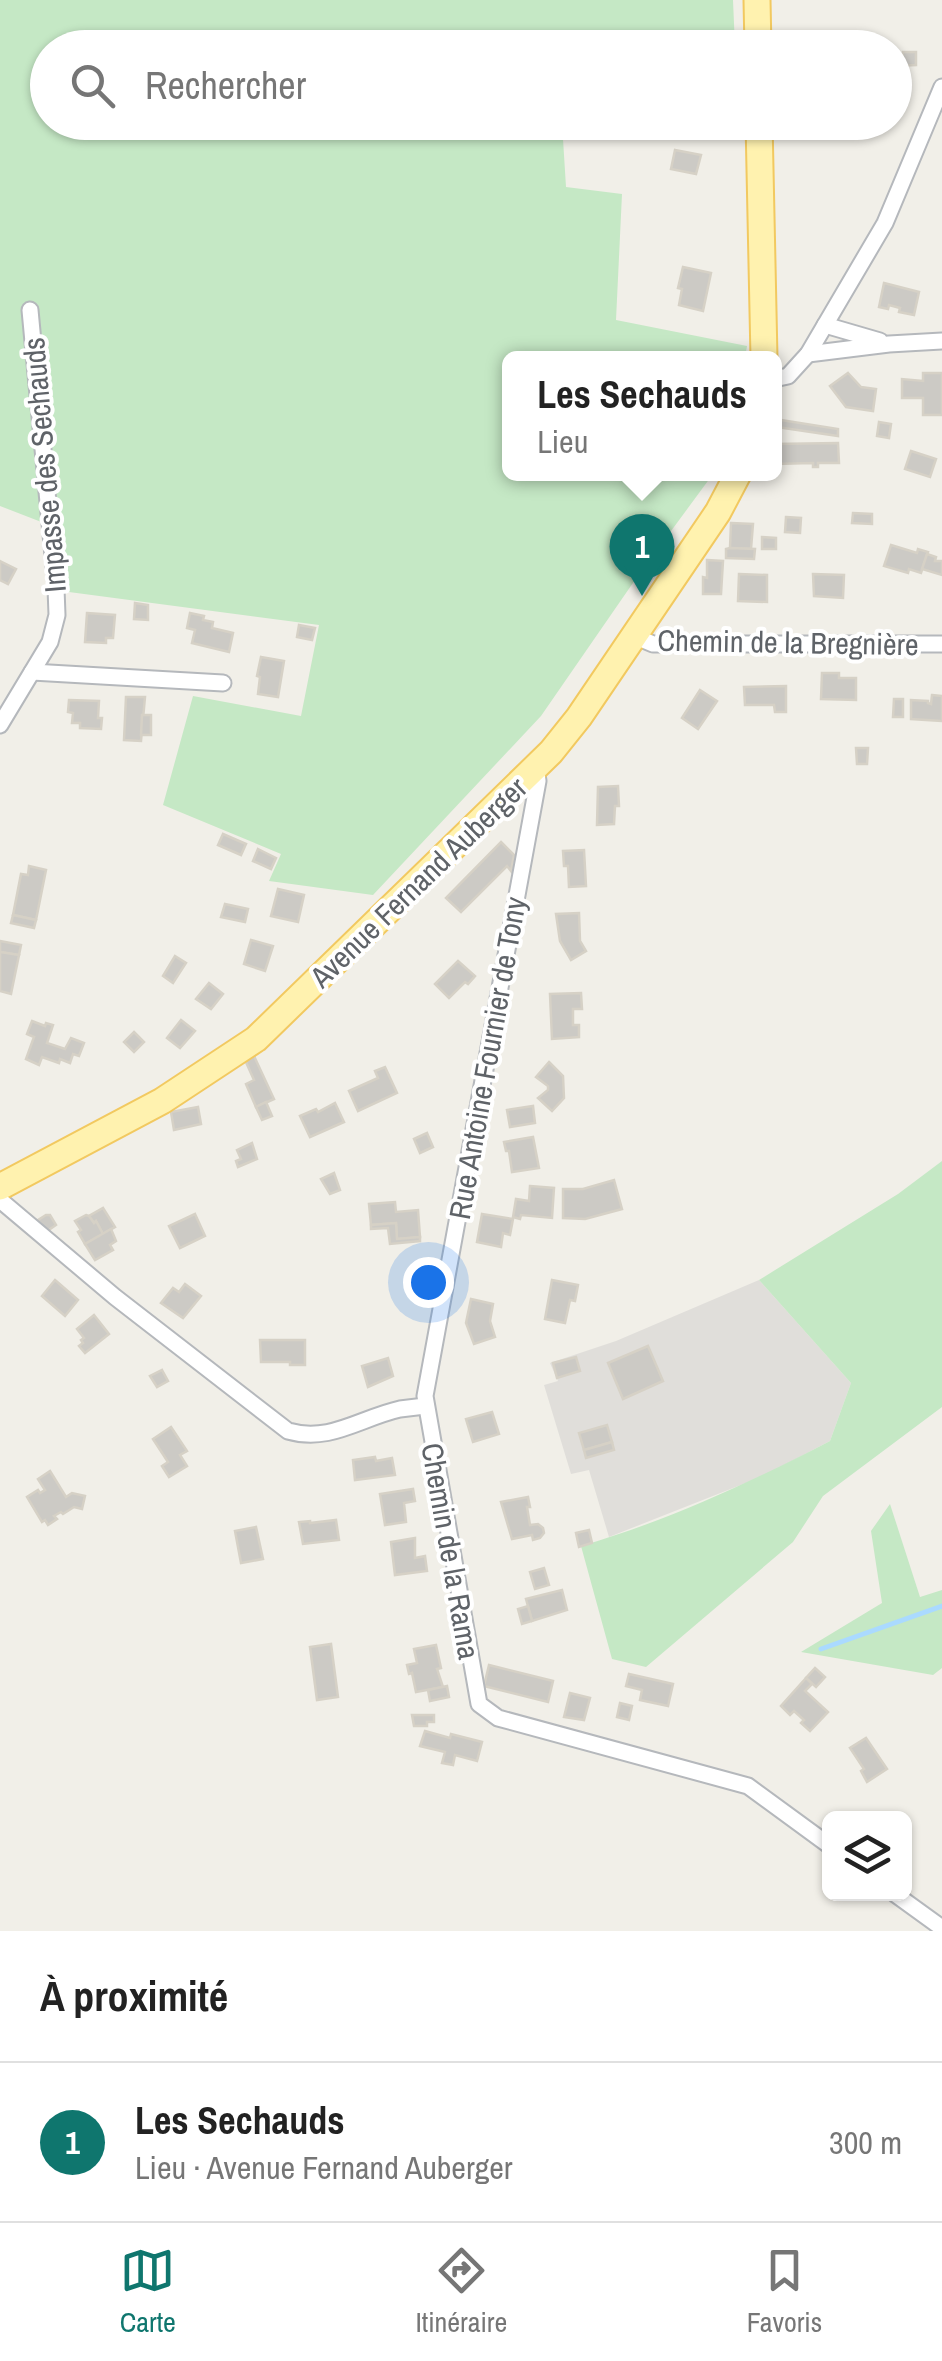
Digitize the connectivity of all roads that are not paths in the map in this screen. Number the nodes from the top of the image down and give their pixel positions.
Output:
1 (757, 0) edge
2 (758, 30) edge
3 (942, 86) edge
4 (759, 140) edge
5 (30, 310) dead end
6 (826, 325) junction
7 (942, 341) edge
8 (889, 344) junction
9 (764, 351) edge
10 (808, 354) junction
11 (782, 378) edge
12 (734, 481) edge
13 (634, 636) junction
14 (942, 644) edge
15 (32, 672) junction
16 (223, 683) dead end
17 (0, 726) edge
18 (536, 768) junction
19 (0, 1186) edge
20 (0, 1200) edge
21 (425, 1406) junction
22 (822, 1840) edge
23 (905, 1901) edge
24 (942, 1928) edge

1 - 2 main road
3 - 6 street
4 - 9 main road
5 - 15 street, Impasse des Sechauds
6 - 8 street
6 - 10 street
7 - 8 street
8 - 10 street
10 - 11 street
12 - 13 main road, Avenue Fernand Auberger
13 - 14 street, Chemin de la Bregnière
13 - 18 main road, Avenue Fernand Auberger
15 - 16 street
15 - 17 street, Impasse des Sechauds
18 - 19 main road, Avenue Fernand Auberger
18 - 21 street, Rue Antoine Fournier de Tony
20 - 21 street, Chemin de la Rama
21 - 22 street, Chemin de la Rama
23 - 24 street

